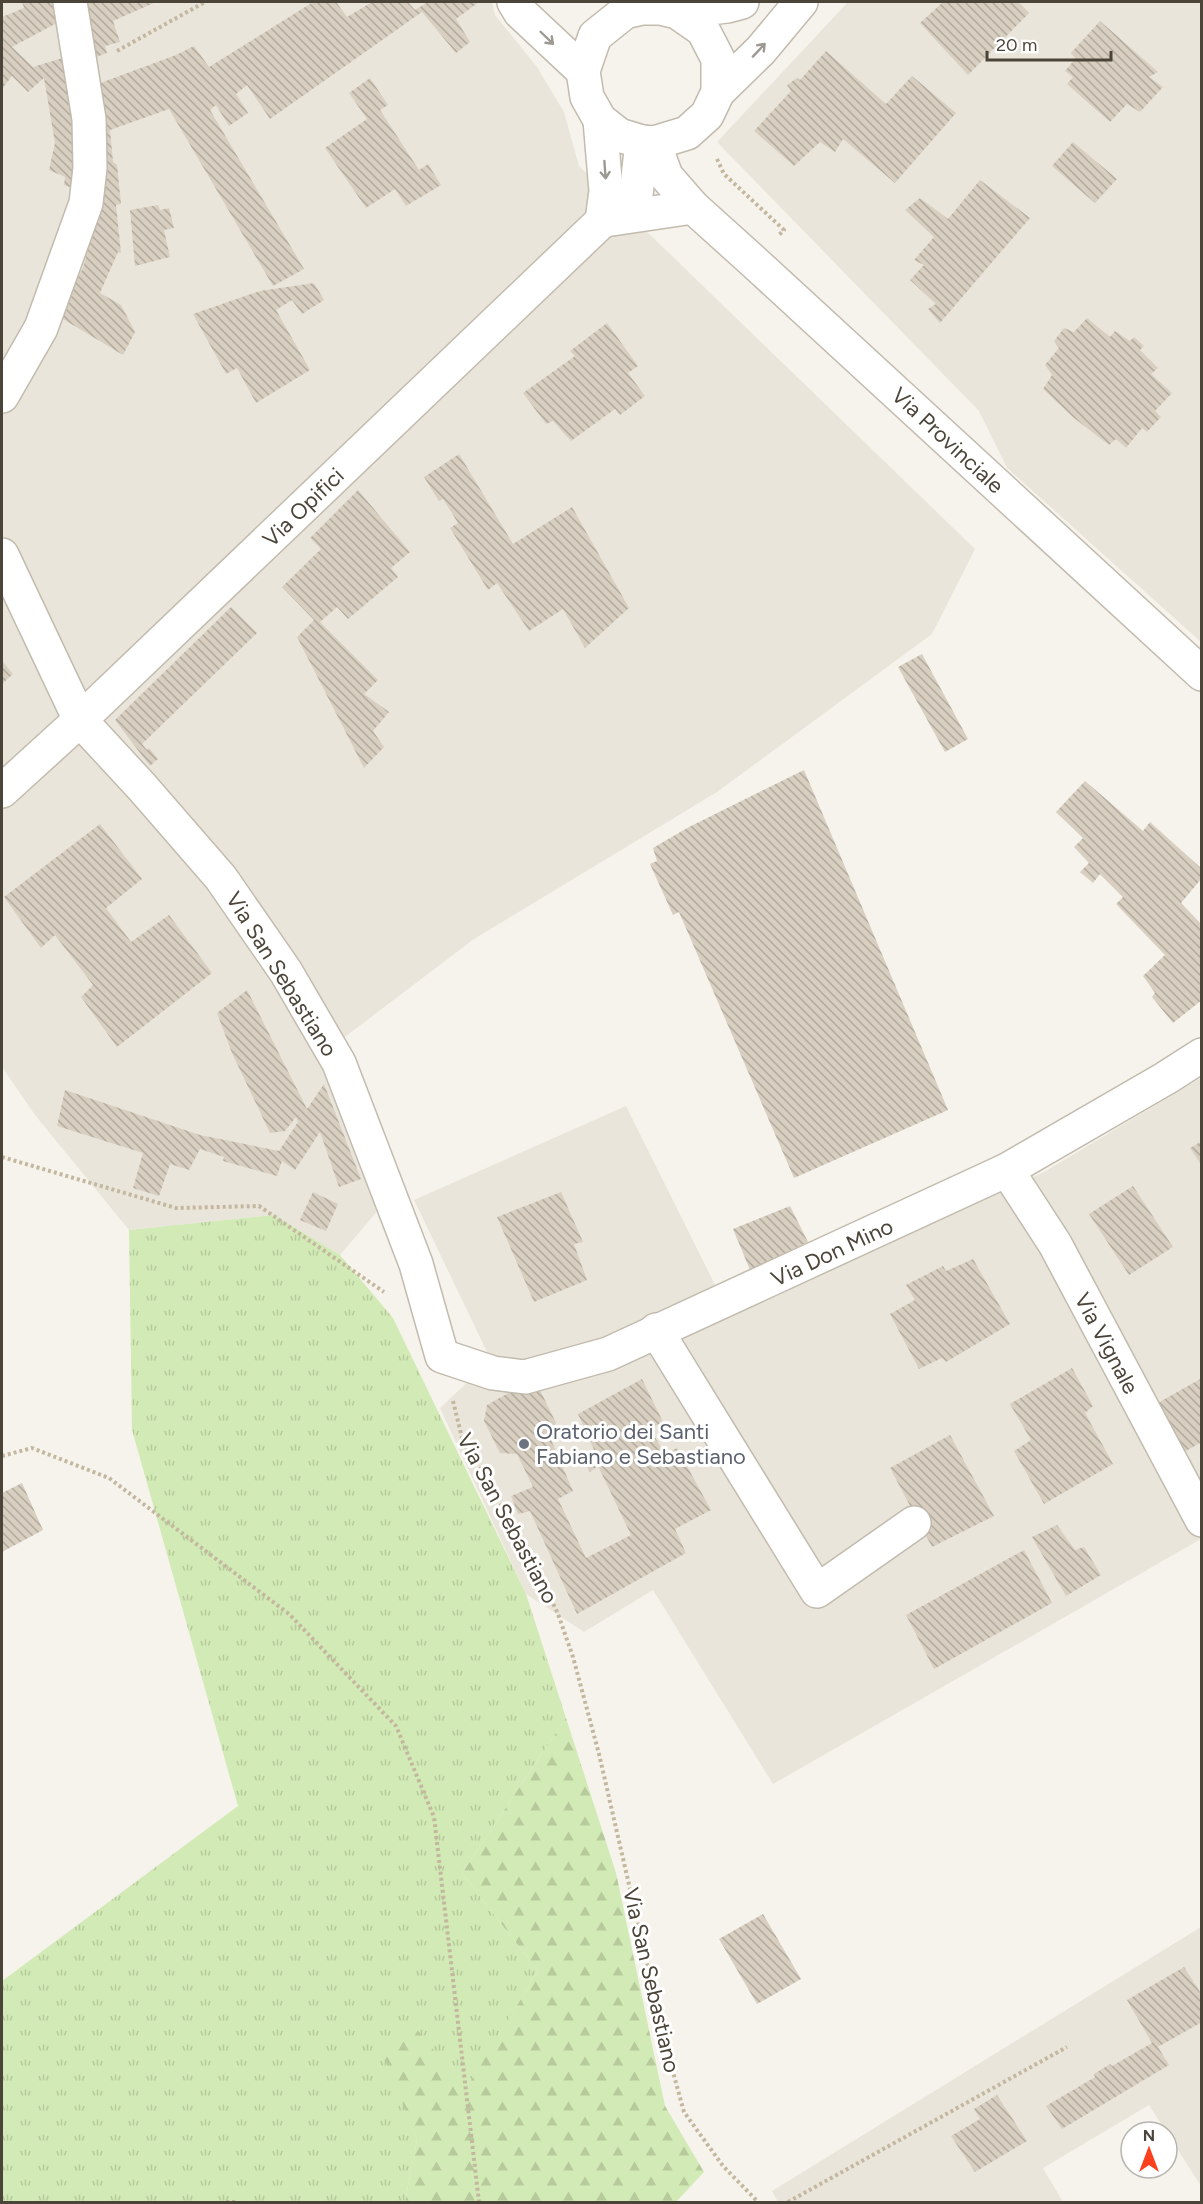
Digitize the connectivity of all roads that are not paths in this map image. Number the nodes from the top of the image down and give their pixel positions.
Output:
1 (70, 2) edge
2 (514, 2) edge
3 (742, 2) edge
4 (801, 2) edge
5 (611, 7) edge
6 (677, 12) junction
7 (583, 71) junction
8 (718, 92) junction
9 (600, 120) junction
10 (687, 133) junction
11 (648, 143) junction
12 (693, 207) junction
13 (602, 221) junction
14 (2, 396) edge
15 (2, 555) edge
16 (1202, 674) edge
17 (80, 720) junction
18 (2, 791) edge
19 (1202, 1055) edge
20 (1007, 1170) junction
21 (656, 1330) junction
22 (442, 1356) joint
23 (1202, 1520) edge
24 (914, 1523) dead end

1 - 14 street
2 -> 7 street
3 - 6 street
8 -> 4 street
5 - 6 street
5 - 7 street
6 - 8 street
7 - 9 street
8 - 10 street
9 - 11 street
9 -> 13 street
10 - 11 street
10 - 12 street
11 - 12 street, Via Provinciale
11 - 13 street, Via Opifici
12 - 13 street
12 - 16 street, Via Provinciale
13 - 17 street, Via Opifici
15 - 17 street, Via San Sebastiano
17 - 18 street, Via Opifici
17 - 22 street, Via San Sebastiano
19 - 20 street, Via Don Mino
20 - 21 street, Via Don Mino
20 - 23 street, Via Vignale
21 - 22 street, Via Don Mino
21 - 24 street

